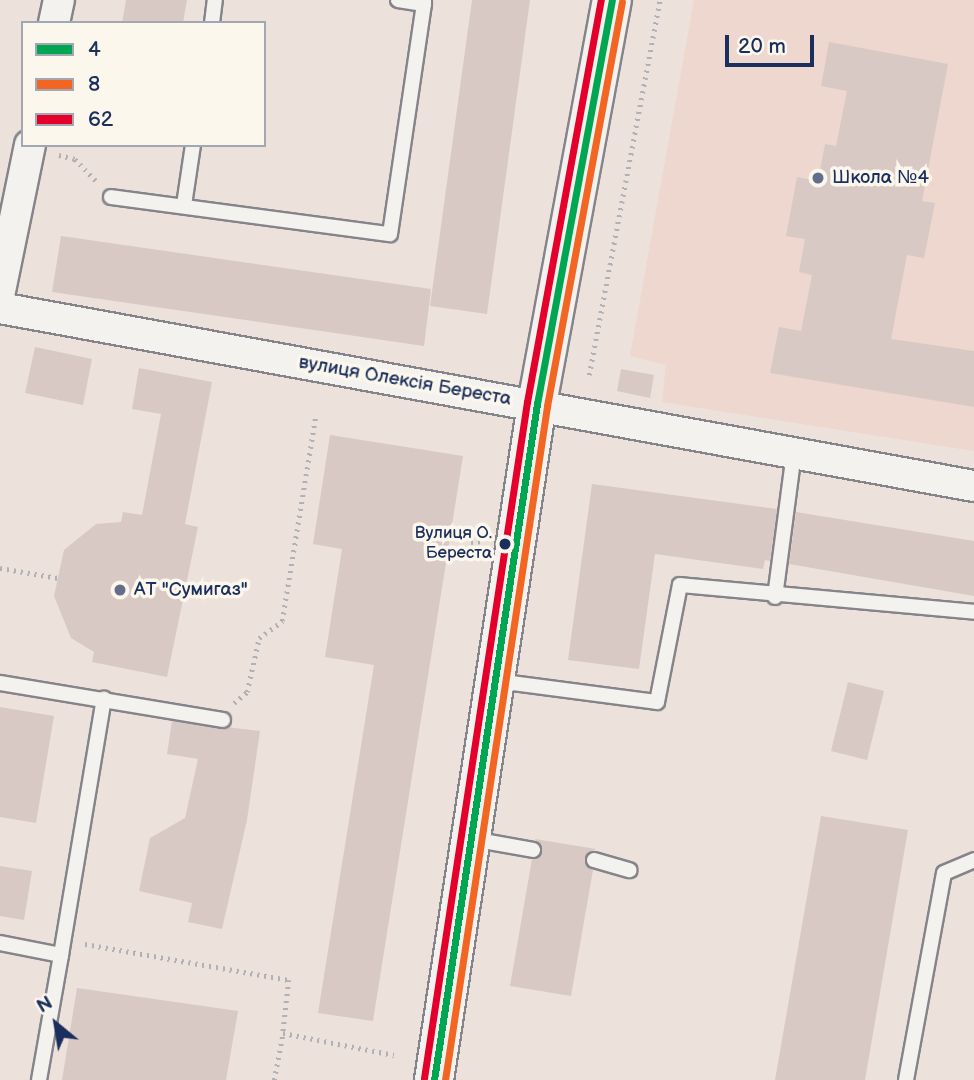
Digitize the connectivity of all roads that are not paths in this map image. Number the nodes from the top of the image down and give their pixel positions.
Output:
1 (59, 0) edge
2 (215, 0) edge
3 (398, 0) edge
4 (611, 0) edge
5 (424, 2) edge
6 (54, 21) edge
7 (212, 21) edge
8 (29, 147) edge
9 (193, 147) edge
10 (111, 197) road end
11 (184, 205) junction
12 (0, 291) edge
13 (0, 308) edge
14 (537, 404) junction
15 (794, 452) junction
16 (974, 486) edge
17 (775, 597) junction
18 (974, 612) edge
19 (495, 681) junction
20 (0, 682) edge
21 (104, 699) junction
22 (216, 719) road end
23 (471, 839) junction
24 (533, 850) dead end
25 (594, 860) dead end
26 (974, 860) edge
27 (630, 870) dead end
28 (0, 943) edge
29 (62, 947) junction
30 (40, 1080) edge
31 (434, 1080) edge
32 (906, 1080) edge

1 - 6 street
2 - 7 lane
3 - 5 lane
4 - 14 main road
5 - 11 lane
8 - 12 street
9 - 11 lane
10 - 11 lane
13 - 14 street, вулиця Олексія Береста
14 - 15 street, вулиця Олексія Береста
14 - 19 main road
15 - 16 street, вулиця Олексія Береста
15 - 17 lane
17 - 18 lane
17 - 19 lane
19 - 23 main road
20 - 21 lane
21 - 22 lane
21 - 29 lane
23 - 24 lane
23 - 31 main road
25 - 27 lane
26 - 32 lane
28 - 29 lane
29 - 30 lane

